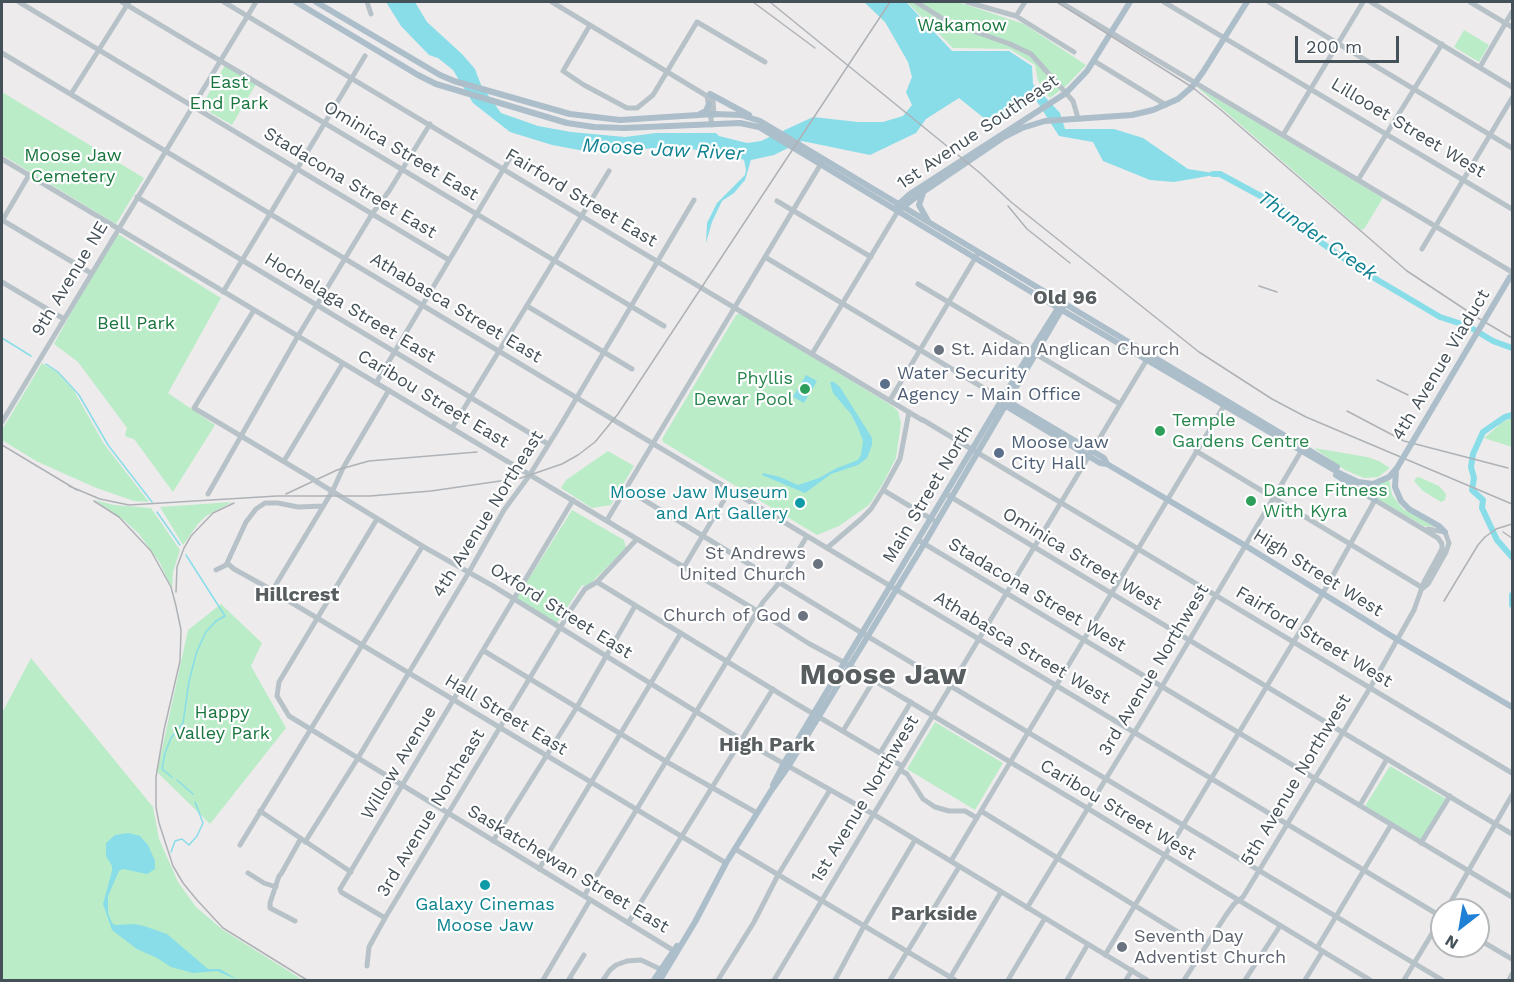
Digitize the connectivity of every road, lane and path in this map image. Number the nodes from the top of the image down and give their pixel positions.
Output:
1 (20, 2) edge
2 (224, 2) edge
3 (256, 2) edge
4 (296, 2) edge
5 (316, 2) edge
6 (367, 2) edge
7 (552, 2) edge
8 (916, 2) edge
9 (967, 2) edge
10 (1025, 2) edge
11 (1060, 2) edge
12 (1130, 2) edge
13 (1164, 2) edge
14 (1247, 2) edge
15 (1269, 2) edge
16 (1363, 2) edge
17 (1371, 2) edge
18 (1470, 2) edge
19 (126, 3) edge
20 (1512, 12) edge
21 (371, 14) dead end
22 (248, 15) junction
23 (1016, 16) junction
24 (1506, 23) junction
25 (590, 25) junction
26 (1512, 27) edge
27 (1112, 32) junction
28 (1226, 37) junction
29 (1338, 43) junction
30 (1442, 44) junction
31 (100, 50) junction
32 (2, 52) edge
33 (1074, 52) dead end
34 (365, 56) dead end
35 (221, 60) junction
36 (1094, 61) junction
37 (765, 62) dead end
38 (1480, 68) junction
39 (668, 70) junction
40 (353, 77) junction
41 (1195, 83) junction
42 (1310, 87) junction
43 (1512, 87) edge
44 (1415, 89) junction
45 (1066, 93) junction
46 (71, 94) junction
47 (710, 94) junction
48 (1512, 98) edge
49 (709, 104) junction
50 (192, 105) junction
51 (1166, 105) junction
52 (700, 114) junction
53 (712, 114) junction
54 (1078, 118) junction
55 (325, 123) junction
56 (430, 124) junction
57 (712, 125) junction
58 (763, 125) junction
59 (1387, 134) junction
60 (1491, 134) junction
61 (1283, 135) junction
62 (1512, 147) edge
63 (165, 151) junction
64 (513, 153) dead end
65 (2, 159) edge
66 (822, 162) junction
67 (297, 169) junction
68 (402, 169) junction
69 (503, 169) junction
70 (609, 171) dead end
71 (29, 175) junction
72 (1358, 180) junction
73 (1464, 180) junction
74 (928, 189) junction
75 (137, 197) junction
76 (885, 197) junction
77 (905, 198) junction
78 (694, 200) dead end
79 (777, 201) dead end
80 (899, 208) junction
81 (1512, 209) edge
82 (793, 211) junction
83 (271, 213) junction
84 (372, 214) junction
85 (477, 214) junction
86 (581, 216) junction
87 (2, 220) edge
88 (930, 224) junction
89 (1436, 226) junction
90 (118, 229) junction
91 (1422, 249) dead end
92 (977, 255) junction
93 (765, 257) junction
94 (871, 257) junction
95 (345, 259) junction
96 (242, 260) junction
97 (449, 260) junction
98 (554, 260) junction
99 (658, 262) junction
100 (91, 273) junction
101 (1512, 274) edge
102 (2, 282) edge
103 (918, 284) dead end
104 (223, 292) junction
105 (949, 302) junction
106 (842, 304) junction
107 (317, 305) junction
108 (422, 305) junction
109 (527, 306) junction
110 (632, 307) junction
111 (1061, 307) junction
112 (735, 308) junction
113 (254, 310) junction
114 (64, 319) junction
115 (664, 326) dead end
116 (298, 336) junction
117 (920, 350) junction
118 (394, 351) junction
119 (499, 351) junction
120 (604, 353) junction
121 (1033, 353) junction
122 (812, 354) junction
123 (1148, 358) junction
124 (343, 363) junction
125 (632, 369) dead end
126 (376, 383) junction
127 (389, 390) junction
128 (471, 398) junction
129 (577, 398) junction
130 (890, 400) junction
131 (1006, 402) junction
132 (1225, 403) junction
133 (1120, 404) junction
134 (909, 412) junction
135 (2, 422) edge
136 (452, 428) junction
137 (240, 436) junction
138 (548, 444) junction
139 (653, 444) junction
140 (1302, 449) junction
141 (974, 451) junction
142 (1196, 451) junction
143 (1090, 453) junction
144 (284, 461) junction
145 (1397, 469) junction
146 (530, 475) junction
147 (626, 489) junction
148 (333, 490) junction
149 (730, 490) junction
150 (883, 490) junction
151 (208, 494) dead end
152 (948, 496) junction
153 (1273, 498) junction
154 (573, 500) junction
155 (1167, 500) junction
156 (1375, 500) junction
157 (1061, 502) junction
158 (323, 506) junction
159 (377, 519) junction
160 (607, 520) junction
161 (934, 520) junction
162 (1421, 527) junction
163 (1445, 532) junction
164 (703, 536) junction
165 (807, 536) junction
166 (637, 539) junction
167 (921, 542) junction
168 (1351, 545) junction
169 (1246, 546) junction
170 (422, 547) junction
171 (1034, 547) junction
172 (827, 548) junction
173 (1138, 549) junction
174 (228, 564) junction
175 (684, 567) junction
176 (216, 570) dead end
177 (469, 572) junction
178 (597, 582) junction
179 (779, 583) junction
180 (893, 588) junction
181 (1423, 588) junction
182 (272, 591) junction
183 (1111, 593) junction
184 (1323, 593) junction
185 (1006, 594) junction
186 (1216, 596) junction
187 (513, 599) junction
188 (635, 606) junction
189 (762, 613) junction
190 (317, 618) junction
191 (560, 628) junction
192 (681, 633) junction
193 (864, 634) junction
194 (979, 639) junction
195 (1083, 640) junction
196 (1189, 640) junction
197 (1398, 640) junction
198 (1293, 642) junction
199 (363, 646) junction
200 (484, 651) junction
201 (606, 657) junction
202 (727, 662) junction
203 (847, 664) junction
204 (408, 673) junction
205 (530, 678) junction
206 (874, 680) junction
207 (651, 685) junction
208 (1056, 685) junction
209 (951, 686) junction
210 (1267, 686) junction
211 (1162, 687) junction
212 (1370, 688) junction
213 (773, 689) junction
214 (453, 700) junction
215 (910, 702) junction
216 (577, 707) junction
217 (1512, 707) edge
218 (698, 712) junction
219 (816, 715) junction
220 (933, 716) junction
221 (500, 728) junction
222 (309, 729) junction
223 (843, 731) junction
224 (1028, 732) junction
225 (1134, 732) junction
226 (1239, 732) junction
227 (1342, 732) junction
228 (622, 733) junction
229 (742, 740) junction
230 (880, 753) junction
231 (546, 756) junction
232 (358, 758) junction
233 (1388, 759) junction
234 (667, 762) junction
235 (1010, 762) junction
236 (786, 765) junction
237 (901, 768) junction
238 (1512, 773) edge
239 (1106, 778) junction
240 (1212, 778) junction
241 (1315, 779) junction
242 (591, 783) junction
243 (403, 787) junction
244 (712, 788) junction
245 (830, 790) junction
246 (1512, 795) edge
247 (1450, 796) junction
248 (1360, 806) junction
249 (1087, 808) junction
250 (637, 810) junction
251 (260, 811) junction
252 (981, 811) junction
253 (757, 813) junction
254 (448, 814) junction
255 (873, 814) junction
256 (977, 818) junction
257 (1496, 824) junction
258 (1183, 825) junction
259 (1287, 825) junction
260 (1392, 825) junction
261 (1512, 834) edge
262 (680, 836) junction
263 (915, 840) junction
264 (303, 841) junction
265 (493, 841) junction
266 (1422, 843) junction
267 (240, 845) dead end
268 (735, 849) junction
269 (1058, 856) junction
270 (1165, 856) junction
271 (951, 861) junction
272 (726, 863) junction
273 (959, 867) junction
274 (539, 869) junction
275 (1259, 870) junction
276 (1364, 871) junction
277 (1470, 871) junction
278 (351, 872) junction
279 (248, 873) dead end
280 (778, 875) junction
281 (276, 887) junction
282 (1001, 892) junction
283 (584, 896) junction
284 (1512, 897) edge
285 (1453, 898) edge
286 (590, 900) junction
287 (822, 900) junction
288 (1239, 901) junction
289 (1134, 906) junction
290 (1027, 908) junction
291 (1430, 910) edge
292 (1337, 916) junction
293 (385, 918) junction
294 (1045, 918) junction
295 (295, 921) dead end
296 (628, 923) junction
297 (864, 926) junction
298 (1280, 926) junction
299 (1181, 934) dead end
300 (1430, 937) edge
301 (1088, 944) junction
302 (1490, 946) edge
303 (1320, 950) junction
304 (675, 952) junction
305 (908, 952) junction
306 (584, 955) dead end
307 (1105, 955) junction
308 (1512, 959) edge
309 (1414, 964) junction
310 (367, 966) dead end
311 (660, 969) junction
312 (1132, 970) junction
313 (1512, 974) edge
314 (545, 980) edge
315 (657, 980) edge
316 (952, 980) edge
317 (1367, 980) edge
318 (572, 981) edge
319 (603, 981) edge
320 (718, 981) edge
321 (774, 981) edge
322 (835, 981) edge
323 (890, 981) edge
324 (1008, 981) edge
325 (1067, 981) edge
326 (1126, 981) edge
327 (1147, 981) edge
328 (1184, 981) edge
329 (1245, 981) edge
330 (1305, 981) edge
331 (1404, 981) edge
332 (1442, 981) edge
333 (1509, 981) edge

1 - 31 street, Stadacona Street East
2 - 22 street, Fairford Street East
3 - 22 street, 9th Avenue NE
4 - 57 main road
5 - 52 main road
6 - 21 street
7 - 25 street
8 - 45 street
9 - 23 street
10 - 23 street
11 - 27 street
12 - 27 main road, 1st Avenue Southeast
13 - 28 street, Lillooet Street West
14 - 28 main road, 1st Avenue Southeast
15 - 29 street
16 - 29 street
17 - 30 street
18 - 24 street
19 - 31 street
19 - 35 street, Ominica Street East
20 - 24 street
22 - 35 street, 9th Avenue NE
22 - 40 street, Fairford Street East
23 - 33 street
24 - 26 street
24 - 38 street
25 - 39 street
25 - 39 street
27 - 36 main road, 1st Avenue Southeast
27 - 41 street
28 - 41 main road, 1st Avenue Southeast
28 - 42 street, Lillooet Street West
29 - 42 street
29 - 44 street
30 - 38 street
30 - 44 street
31 - 46 street
31 - 50 street, Stadacona Street East
32 - 46 street, Athabasca Street East
34 - 40 street
35 - 50 street, 9th Avenue NE
35 - 55 street, Ominica Street East
36 - 45 main road, 1st Avenue Southeast
36 - 51 street
37 - 39 street
38 - 43 street
39 - 47 street
39 - 49 street
40 - 55 street
40 - 56 street, Fairford Street East
41 - 51 main road, 1st Avenue Southeast
41 - 61 street
42 - 59 street, Lillooet Street West
42 - 61 street
44 - 59 street
44 - 60 street
45 - 54 street
45 - 77 main road, 1st Avenue Southeast
46 - 63 street, Athabasca Street East
47 - 53 street
47 - 58 main road
48 - 60 street
49 - 52 main road
49 - 53 street
50 - 63 street, 9th Avenue NE
50 - 67 street, Stadacona Street East
51 - 54 main road, 1st Avenue Southeast
52 - 53 main road
53 - 57 street
53 - 58 main road
54 - 74 main road, 1st Avenue Southeast
55 - 67 street
55 - 68 street, Ominica Street East
56 - 68 street
56 - 69 street, Fairford Street East
57 - 58 main road
58 - 66 main road
59 - 72 street
59 - 73 street, Lillooet Street West
60 - 62 street
60 - 73 street
61 - 72 street
63 - 75 street, 9th Avenue NE
63 - 83 street, Athabasca Street East
64 - 69 street
65 - 71 street, Caribou Street East
66 - 76 main road
66 - 80 main road
66 - 82 street
67 - 83 street
67 - 84 street, Stadacona Street East
68 - 84 street
68 - 85 street, Ominica Street East
69 - 85 street
69 - 86 street, Fairford Street East
70 - 86 street
71 - 87 street
71 - 90 street, Caribou Street East
72 - 89 street
73 - 81 street, Lillooet Street West
73 - 89 street
74 - 80 main road, 1st Avenue Southeast
74 - 88 main road
75 - 90 street, 9th Avenue NE
75 - 96 street, Hochelaga Street East
76 - 77 main road
76 - 80 main road
77 - 80 main road, 1st Avenue Southeast
78 - 99 street, 4th Avenue Northeast
79 - 82 street
80 - 88 main road
80 - 92 main road
80 - 94 street
82 - 93 street
82 - 94 street
83 - 95 street, Athabasca Street East
83 - 96 street
84 - 95 street
84 - 97 street, Stadacona Street East
85 - 97 street
85 - 98 street, Ominica Street East
86 - 98 street
86 - 99 street, Fairford Street East
87 - 100 street
88 - 92 main road
89 - 91 street
89 - 101 street
90 - 100 street, 9th Avenue NE
90 - 104 street, Caribou Street East
92 - 105 street
92 - 111 main road
93 - 106 street
93 - 112 street
94 - 106 street
95 - 107 street
95 - 108 street, Athabasca Street East
96 - 104 street
96 - 107 street, Hochelaga Street East
97 - 108 street
98 - 109 street
98 - 110 street, Ominica Street East
99 - 110 street, 4th Avenue Northeast
99 - 112 street, Fairford Street East
100 - 114 street, 9th Avenue NE
101 - 145 main road, 4th Avenue Viaduct, bridge
102 - 114 street
103 - 105 street
104 - 113 street, Caribou Street East
105 - 117 street
105 - 121 street
106 - 117 street
106 - 122 street
107 - 116 street
107 - 118 street, Hochelaga Street East
108 - 118 street
108 - 119 street, Athabasca Street East
109 - 119 street
109 - 120 street
110 - 115 street, Ominica Street East
110 - 120 street, 4th Avenue Northeast
111 - 121 main road, Main Street North
111 - 123 main road
112 - 122 street, Fairford Street East
112 - 139 street
113 - 116 street, Caribou Street East
113 - 137 street, Oxford Street East
114 - 135 street, 9th Avenue NE
116 - 124 street, Caribou Street East
116 - 137 street
117 - 130 street
117 - 131 street
118 - 126 street
118 - 128 street, Hochelaga Street East
119 - 128 street
119 - 129 street, Athabasca Street East
120 - 125 street
120 - 129 street, 4th Avenue Northeast
121 - 131 main road, Main Street North
121 - 133 street
122 - 130 street, Fairford Street East
123 - 132 main road
123 - 133 street, 1st Avenue Northwest
124 - 126 street, Caribou Street East
124 - 144 street
126 - 127 street, Caribou Street East
127 - 136 street, Caribou Street East
127 - 148 street
128 - 136 street
128 - 138 street, Hochelaga Street East
129 - 138 street, 4th Avenue Northeast
129 - 139 street, Athabasca Street East
130 - 134 street, Fairford Street East
131 - 141 main road, Main Street North
131 - 143 main road, High Street West
132 - 140 main road
132 - 142 street
133 - 143 street, 1st Avenue Northwest
134 - 141 street, Fairford Street East
134 - 150 street
136 - 146 street, Caribou Street East
137 - 144 street, Oxford Street East
137 - 151 street
138 - 146 street, 4th Avenue Northeast
139 - 147 street
139 - 149 street, Athabasca Street East
140 - 145 main road
140 - 153 street, 3rd Avenue Northwest
140 - 156 main road
141 - 152 main road, Main Street North
141 - 157 street, Fairford Street West
142 - 153 street
142 - 155 street
143 - 155 main road, High Street West
143 - 157 street, 1st Avenue Northwest
144 - 148 street, Oxford Street East
145 - 163 main road
146 - 154 street, Caribou Street East
146 - 177 street, 4th Avenue Northeast
147 - 160 street
147 - 164 street
148 - 158 street
148 - 159 street, Oxford Street East
149 - 164 street
149 - 165 street, Athabasca Street East
150 - 161 street
150 - 172 street
152 - 161 main road, Main Street North
152 - 171 street, Ominica Street West
153 - 168 street
153 - 169 street, 3rd Avenue Northwest
154 - 160 street, Caribou Street East
154 - 187 street, Willow Avenue
155 - 169 main road, High Street West
155 - 173 street
156 - 162 street
156 - 168 street
157 - 171 street, 1st Avenue Northwest
157 - 173 street, Fairford Street West
158 - 174 street
158 - 182 street
159 - 170 street, Oxford Street East
159 - 190 street
160 - 166 street, Caribou Street East
161 - 167 main road, Main Street North
162 - 163 street
162 - 181 street, 5th Avenue Northwest
163 - 181 street, 5th Avenue Northwest
164 - 175 street
164 - 179 street
165 - 172 street, Athabasca Street East
165 - 179 street
166 - 175 street, Caribou Street East
166 - 178 street, 3rd Avenue Northeast
167 - 180 main road, Main Street North
167 - 185 street, Stadacona Street West
168 - 181 street
168 - 184 street
169 - 184 main road, High Street West
169 - 186 street, 3rd Avenue Northwest
170 - 177 street, Oxford Street East
170 - 199 street
171 - 183 street, Ominica Street West
171 - 185 street, 1st Avenue Northwest
172 - 180 street, Athabasca Street East
173 - 183 street
173 - 186 street, Fairford Street West
174 - 176 street
174 - 182 street, Hall Street East
175 - 189 street, Caribou Street East
177 - 187 street, Oxford Street East
177 - 204 street, 4th Avenue Northeast
178 - 188 street
178 - 191 street, 3rd Avenue Northeast
179 - 189 street
179 - 193 street
180 - 193 main road, Main Street North
180 - 194 street, Athabasca Street West
181 - 197 street, 5th Avenue Northwest
182 - 190 street, Hall Street East
183 - 195 street
183 - 196 street, Ominica Street West
184 - 197 main road, High Street West
184 - 198 street
185 - 194 street, 1st Avenue Northwest
185 - 195 street, Stadacona Street West
186 - 196 street, 3rd Avenue Northwest
186 - 198 street, Fairford Street West
187 - 191 street, Oxford Street East
187 - 200 street, Willow Avenue
188 - 192 street
188 - 201 street
189 - 202 street
189 - 203 street, Caribou Street East
190 - 199 street, Hall Street East
190 - 222 street, Saskatchewan Street East
191 - 201 street, Oxford Street East
191 - 205 street, 3rd Avenue Northeast
192 - 202 street
192 - 207 street
193 - 203 main road, Main Street North
193 - 209 street
194 - 208 street, Athabasca Street West
194 - 209 street, 1st Avenue Northwest
195 - 208 street
195 - 211 street, Stadacona Street West
196 - 210 street, Ominica Street West
196 - 211 street, 3rd Avenue Northwest
197 - 212 street, 5th Avenue Northwest
197 - 217 main road, High Street West
198 - 210 street
198 - 212 street, Fairford Street West
199 - 204 street, Hall Street East
199 - 222 street
200 - 205 street
200 - 214 street, Willow Avenue
201 - 207 street, Oxford Street East
201 - 216 street
202 - 213 street
202 - 218 street
203 - 206 street, Caribou Street West
203 - 219 main road, Main Street North
204 - 214 street, Hall Street East
204 - 232 street, 4th Avenue Northeast
205 - 216 street
205 - 221 street, 3rd Avenue Northeast
206 - 215 street, Caribou Street West
206 - 223 street
207 - 218 street, Oxford Street East
207 - 228 street
208 - 224 street
208 - 225 street, Athabasca Street West
209 - 220 street, 1st Avenue Northwest
209 - 224 street
210 - 226 street
210 - 227 street, Ominica Street West
211 - 225 street, 3rd Avenue Northwest
211 - 226 street, Stadacona Street West
212 - 227 street, 5th Avenue Northwest
212 - 238 street, Fairford Street West
213 - 219 street
213 - 229 street
214 - 221 street, Hall Street East
214 - 243 street, Willow Avenue
215 - 220 street, Caribou Street West
215 - 230 street
216 - 228 street
216 - 231 street
218 - 229 street, Oxford Street East
218 - 234 street
219 - 223 street
219 - 236 main road, Main Street North
220 - 235 street, Caribou Street West
220 - 237 street, 1st Avenue Northwest
221 - 231 street, Hall Street East
221 - 254 street, 3rd Avenue Northeast
222 - 232 street, Saskatchewan Street East
222 - 251 street
223 - 230 street
224 - 235 street
224 - 239 street
225 - 239 street, 3rd Avenue Northwest
225 - 240 street, Athabasca Street West
226 - 240 street
226 - 241 street, Stadacona Street West
227 - 233 street, Ominica Street West
227 - 241 street, 5th Avenue Northwest
228 - 234 street
228 - 242 street
229 - 236 street, Oxford Street East
229 - 244 street
230 - 237 street
231 - 242 street, Hall Street East
231 - 265 street
232 - 243 street, Saskatchewan Street East
232 - 264 street, 4th Avenue Northeast
233 - 247 street, Ominica Street West
233 - 248 street
234 - 244 street
234 - 250 street
235 - 249 street, Caribou Street West
235 - 252 street
236 - 245 street, Oxford Street East
236 - 253 main road, Main Street North
237 - 255 street, 1st Avenue Northwest
237 - 256 street
239 - 249 street, 3rd Avenue Northwest
239 - 258 street
240 - 258 street
240 - 259 street, Athabasca Street West
241 - 248 street, Stadacona Street West
241 - 259 street, 5th Avenue Northwest
242 - 250 street, Hall Street East
242 - 274 street
243 - 254 street, Saskatchewan Street East
243 - 278 street, Willow Avenue
244 - 253 street
244 - 262 street
245 - 255 street, Oxford Street East
245 - 280 street
246 - 257 street
247 - 257 street, Ominica Street West
247 - 266 street
248 - 260 street, Stadacona Street West
249 - 269 street, 3rd Avenue Northwest
249 - 270 street, Caribou Street West
250 - 262 street, Hall Street East
250 - 283 street
251 - 264 street
251 - 267 street
252 - 256 street
252 - 269 street
253 - 268 main road, Main Street North
254 - 265 street, Saskatchewan Street East
254 - 293 street, 3rd Avenue Northeast
255 - 263 street, Oxford Street East
255 - 287 street, 1st Avenue Northwest
256 - 271 street
257 - 261 street, Ominica Street West
257 - 277 street
258 - 270 street
258 - 275 street
259 - 275 street, 5th Avenue Northwest
259 - 276 street, Athabasca Street West
260 - 266 street, Stadacona Street West
260 - 276 street
262 - 272 street, Hall Street East
262 - 296 street
263 - 271 street, Oxford Street East
263 - 297 street
264 - 278 street
264 - 281 street, 4th Avenue Northeast
265 - 274 street, Saskatchewan Street East
266 - 277 street, Stadacona Street West
268 - 272 main road, Main Street North
268 - 280 street
269 - 289 street
269 - 290 street, 3rd Avenue Northwest
270 - 288 street, Caribou Street West
270 - 289 street
271 - 273 street, Oxford Street East
272 - 304 main road, Main Street North
273 - 282 street, Oxford Street East
273 - 305 street
274 - 283 street, Saskatchewan Street East
275 - 288 street, 5th Avenue Northwest
275 - 292 street
276 - 291 street, Athabasca Street West
276 - 292 street
277 - 284 street, Stadacona Street West
277 - 285 street
278 - 293 street, Willow Avenue
279 - 281 street
280 - 287 street
280 - 320 street
281 - 295 street
282 - 290 street, Oxford Street East
282 - 316 street
283 - 286 street, Saskatchewan Street East
286 - 296 street, Saskatchewan Street East
286 - 314 street
287 - 297 street
287 - 321 street, 1st Avenue Northwest
288 - 298 street, Caribou Street West
288 - 328 street, 5th Avenue Northwest
289 - 299 street
289 - 307 street
290 - 294 street, Oxford Street East
292 - 303 street
292 - 309 street
293 - 310 street, 3rd Avenue Northeast
294 - 301 street, Oxford Street East
294 - 324 street
296 - 304 street, Saskatchewan Street East
297 - 305 street
297 - 322 street
298 - 303 street, Caribou Street West
298 - 329 street
300 - 309 street
301 - 307 street, Oxford Street East
301 - 325 street
302 - 308 street
303 - 317 street, Caribou Street West
303 - 330 street
304 - 311 main road, Main Street North
304 - 315 main road, Main Street North
305 - 316 street
305 - 323 street
306 - 318 street
307 - 312 street, Oxford Street East
309 - 331 street
309 - 332 street
311 - 315 main road, Main Street North
311 - 319 street
312 - 326 street
312 - 327 street, Oxford Street East
313 - 333 street

